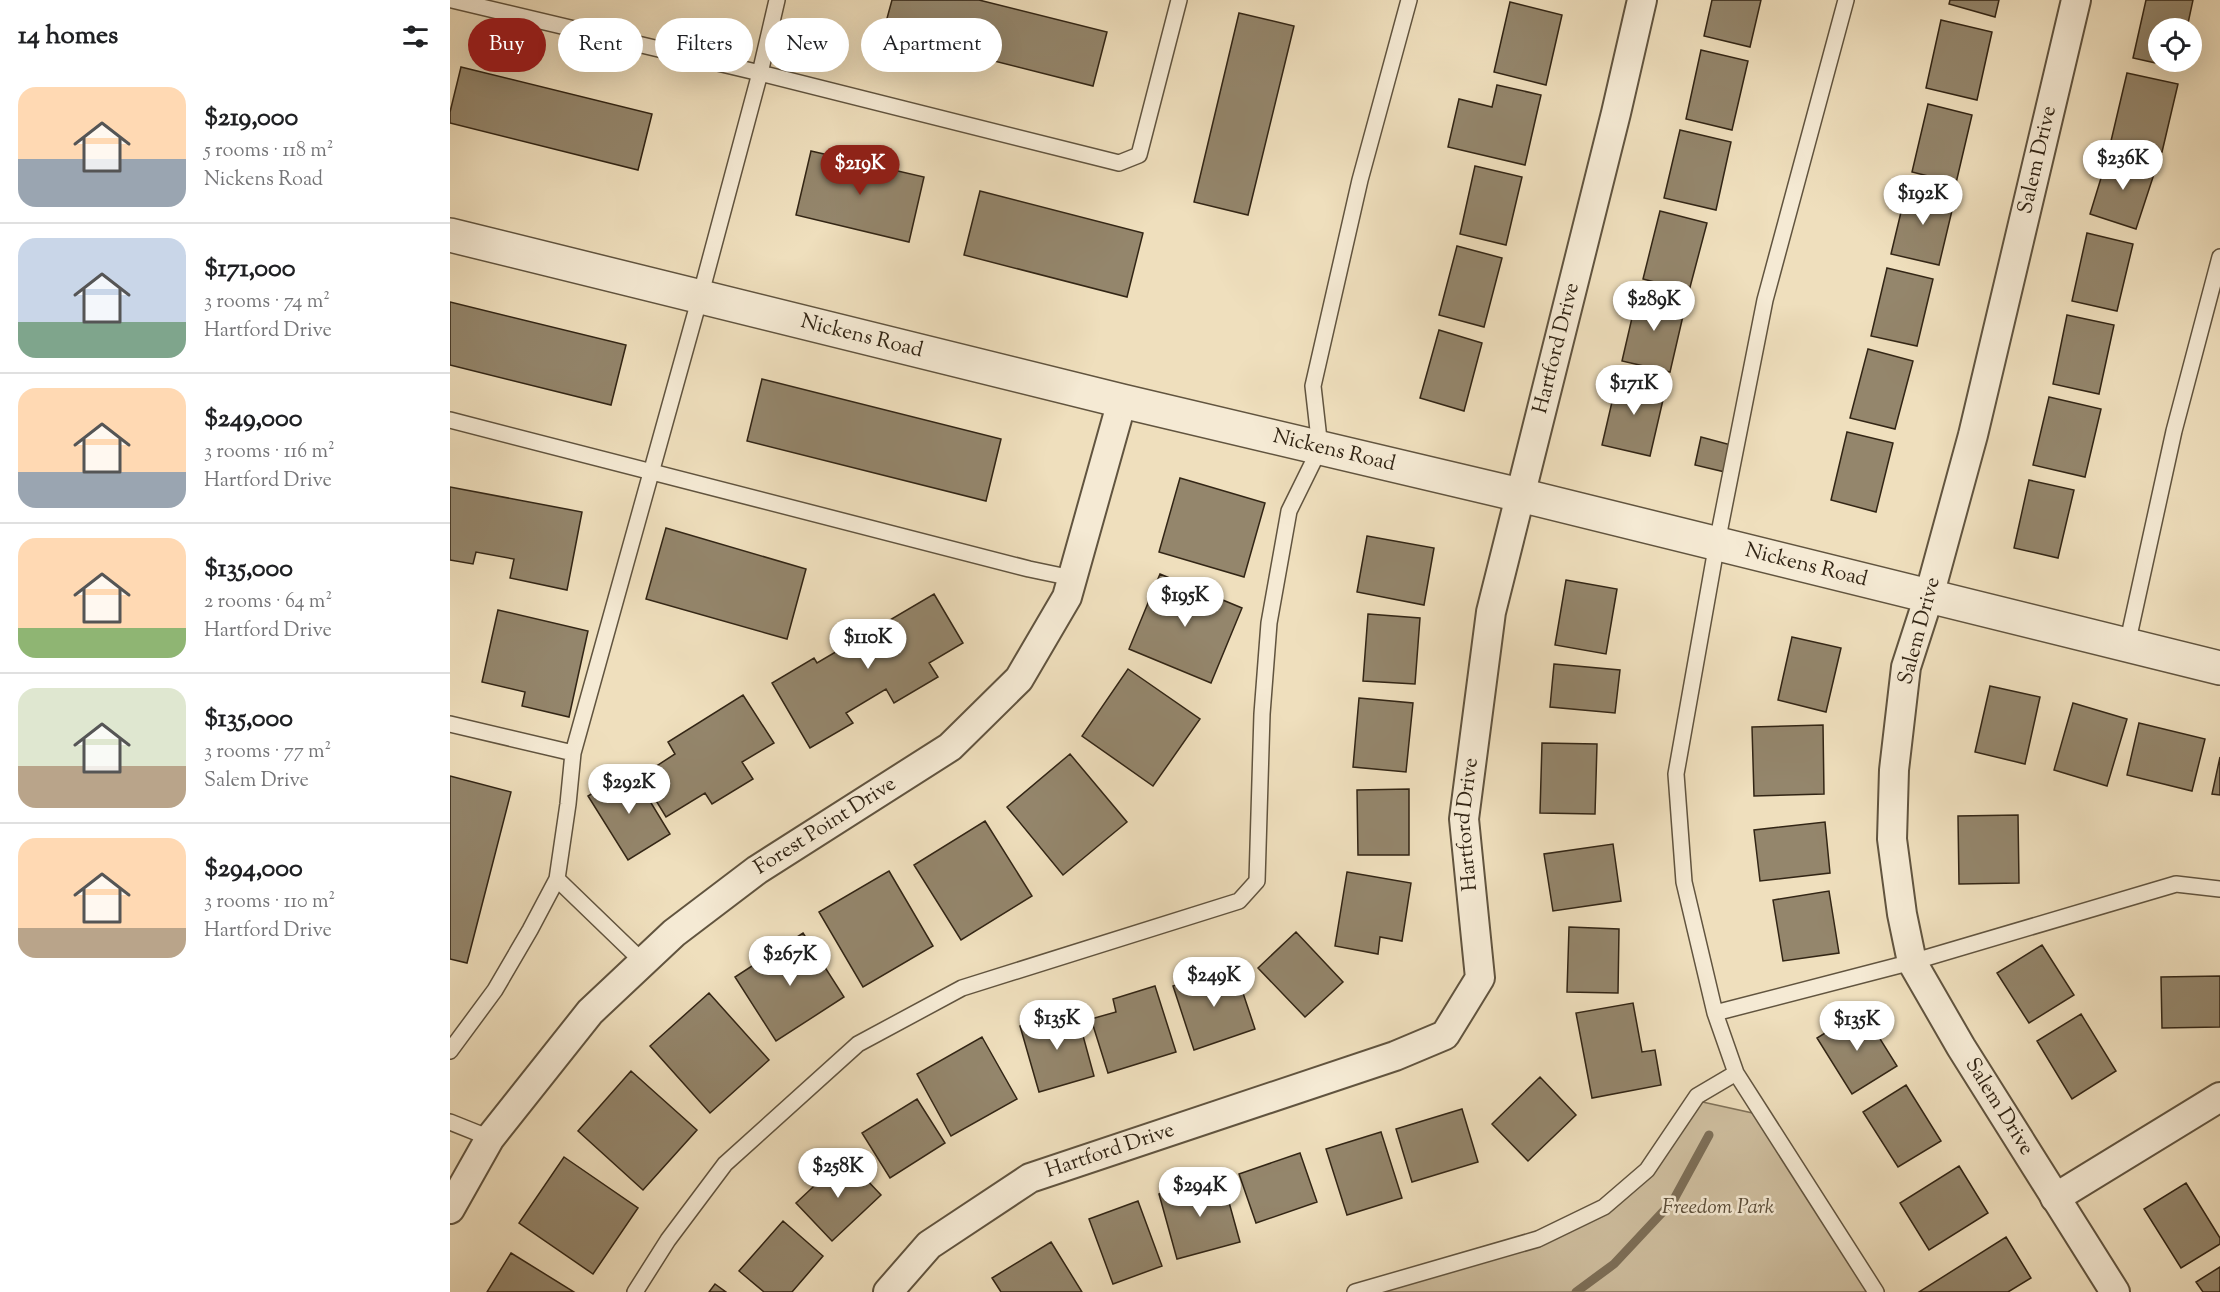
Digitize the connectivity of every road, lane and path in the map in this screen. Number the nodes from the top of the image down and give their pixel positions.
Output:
1 (452, 0) edge
2 (777, 0) edge
3 (1179, 0) edge
4 (1409, 0) edge
5 (1642, 0) edge
6 (1846, 0) edge
7 (2076, 0) edge
8 (760, 73) junction
9 (450, 235) edge
10 (2220, 257) edge
11 (700, 297) junction
12 (1122, 401) junction
13 (450, 420) edge
14 (1320, 448) junction
15 (652, 471) junction
16 (1520, 495) junction
17 (1717, 543) junction
18 (1072, 578) junction
19 (1929, 596) junction
20 (2127, 645) junction
21 (2220, 668) edge
22 (450, 724) edge
23 (573, 753) junction
24 (556, 879) junction
25 (2220, 889) edge
26 (643, 962) junction
27 (1912, 962) junction
28 (1715, 1013) junction
29 (450, 1051) edge
30 (1736, 1073) junction
31 (2220, 1097) edge
32 (450, 1122) edge
33 (490, 1138) junction
34 (2055, 1198) junction
35 (450, 1209) edge
36 (635, 1292) edge
37 (888, 1292) edge
38 (1355, 1292) edge
39 (1876, 1292) edge
40 (2115, 1292) edge

1 - 8 lane
2 - 8 lane
3 - 8 lane
4 - 14 lane
5 - 16 street, Hartford Drive
6 - 17 lane
7 - 19 street, Salem Drive
8 - 11 lane
9 - 11 street, Nickens Road
10 - 20 lane
11 - 12 street, Nickens Road
11 - 15 lane
12 - 14 street, Nickens Road
12 - 18 street, Forest Point Drive
13 - 15 lane
14 - 16 street, Nickens Road
14 - 36 lane
15 - 18 lane
15 - 23 lane
16 - 17 street, Nickens Road
16 - 37 street, Hartford Drive
17 - 19 street, Nickens Road
17 - 28 lane
18 - 26 street, Forest Point Drive
19 - 20 street, Nickens Road
19 - 27 street, Salem Drive
20 - 21 street, Nickens Road
22 - 23 lane
23 - 24 lane
24 - 26 lane
24 - 29 lane
25 - 27 lane
26 - 33 street, Forest Point Drive
27 - 28 lane
27 - 34 street, Salem Drive
28 - 30 lane
30 - 38 lane
30 - 39 lane
31 - 34 street
32 - 33 lane
33 - 35 street, Forest Point Drive
34 - 40 street, Salem Drive

